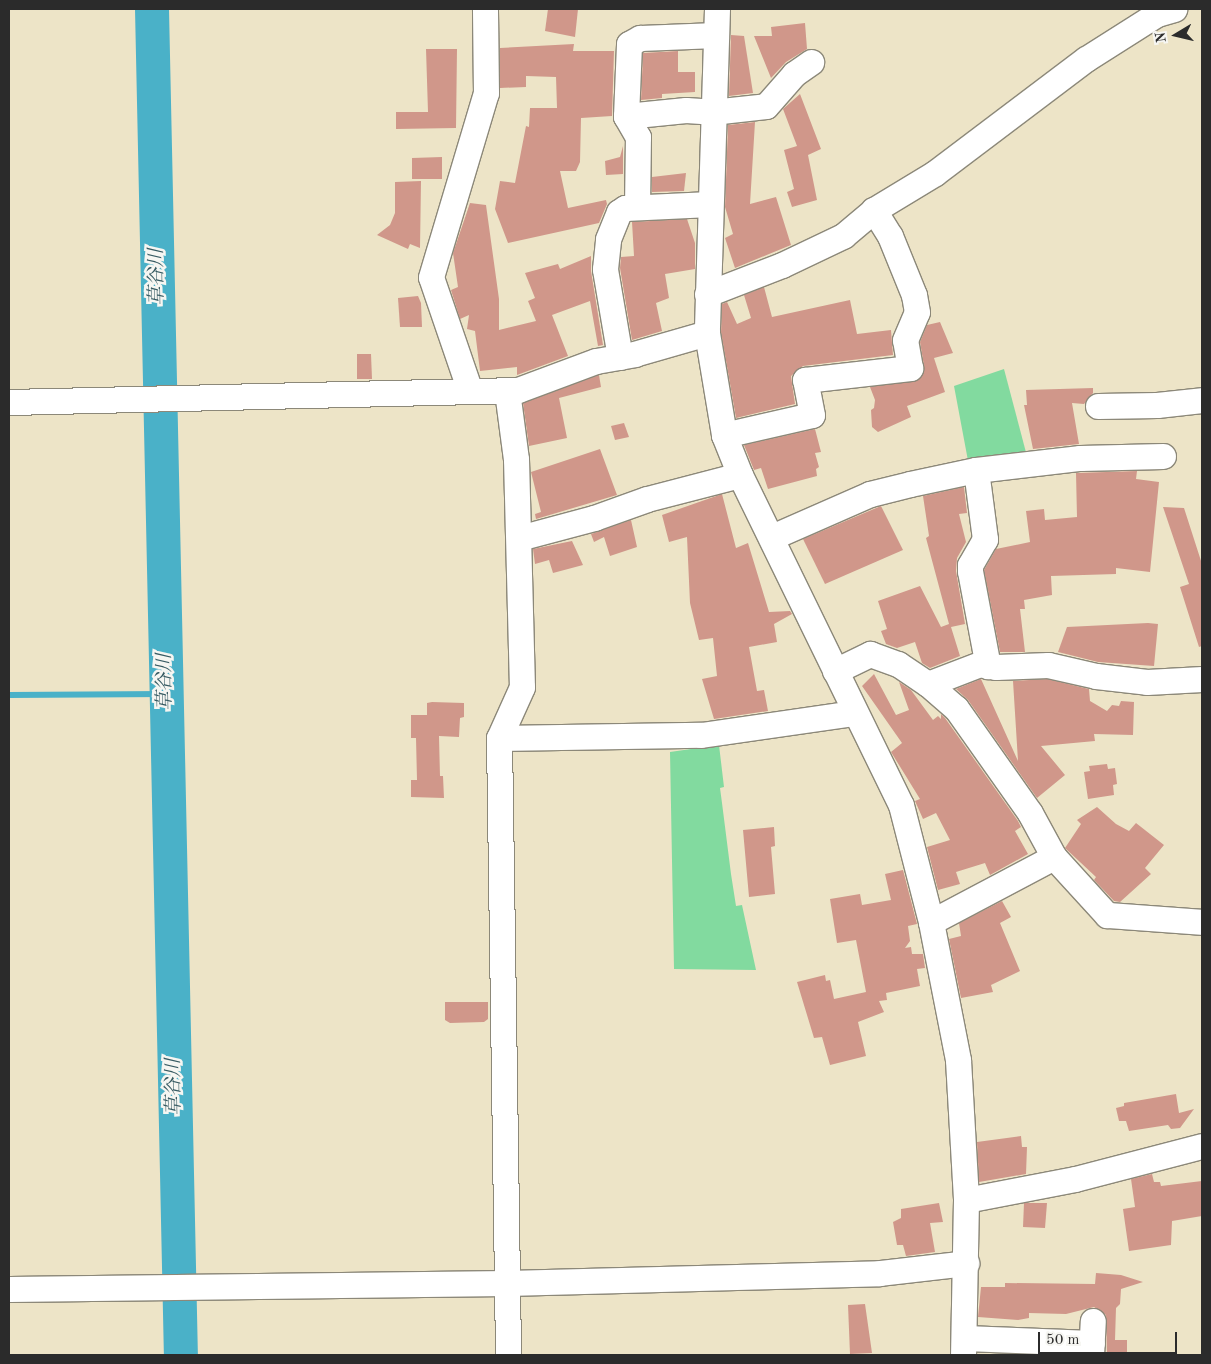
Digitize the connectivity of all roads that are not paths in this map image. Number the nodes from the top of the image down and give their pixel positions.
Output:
1 (485, 9) edge
2 (717, 9) edge
3 (1174, 9) edge
4 (716, 36) junction
5 (811, 62) dead end
6 (712, 112) junction
7 (626, 116) junction
8 (710, 204) junction
9 (637, 207) junction
10 (874, 210) junction
11 (707, 294) junction
12 (707, 334) junction
13 (620, 357) junction
14 (470, 391) junction
15 (507, 391) junction
16 (1202, 400) edge
17 (9, 402) edge
18 (1098, 406) dead end
19 (724, 435) junction
20 (1163, 456) dead end
21 (976, 470) junction
22 (740, 475) junction
23 (772, 537) junction
24 (519, 538) junction
25 (988, 666) junction
26 (835, 671) junction
27 (1202, 679) edge
28 (928, 684) junction
29 (854, 712) junction
30 (499, 738) junction
31 (1054, 857) junction
32 (931, 922) junction
33 (1202, 922) edge
34 (1202, 1146) edge
35 (966, 1200) junction
36 (966, 1263) junction
37 (507, 1282) junction
38 (9, 1289) edge
39 (1092, 1340) edge
40 (964, 1347) edge
41 (508, 1355) edge

1 - 14 street
2 - 4 street
3 - 10 street
4 - 6 street
4 - 7 street
5 - 6 street
6 - 7 street
6 - 8 street
7 - 9 street
8 - 9 street
8 - 11 street
9 - 13 street
10 - 11 street
10 - 19 street
11 - 12 street
12 - 13 street
12 - 19 street
13 - 15 street
14 - 15 street
14 - 17 street
15 - 24 street
16 - 18 street
19 - 22 street
20 - 21 street
21 - 23 street
21 - 25 street
22 - 23 street
22 - 24 street
23 - 26 street
24 - 30 street
25 - 27 street
25 - 28 street
26 - 28 street
26 - 29 street
28 - 31 street
29 - 30 street
29 - 32 street
30 - 37 street
31 - 32 street
31 - 33 street
32 - 35 street
34 - 35 street
35 - 36 street
36 - 37 street
36 - 40 street
37 - 38 street
37 - 41 street
39 - 40 street

